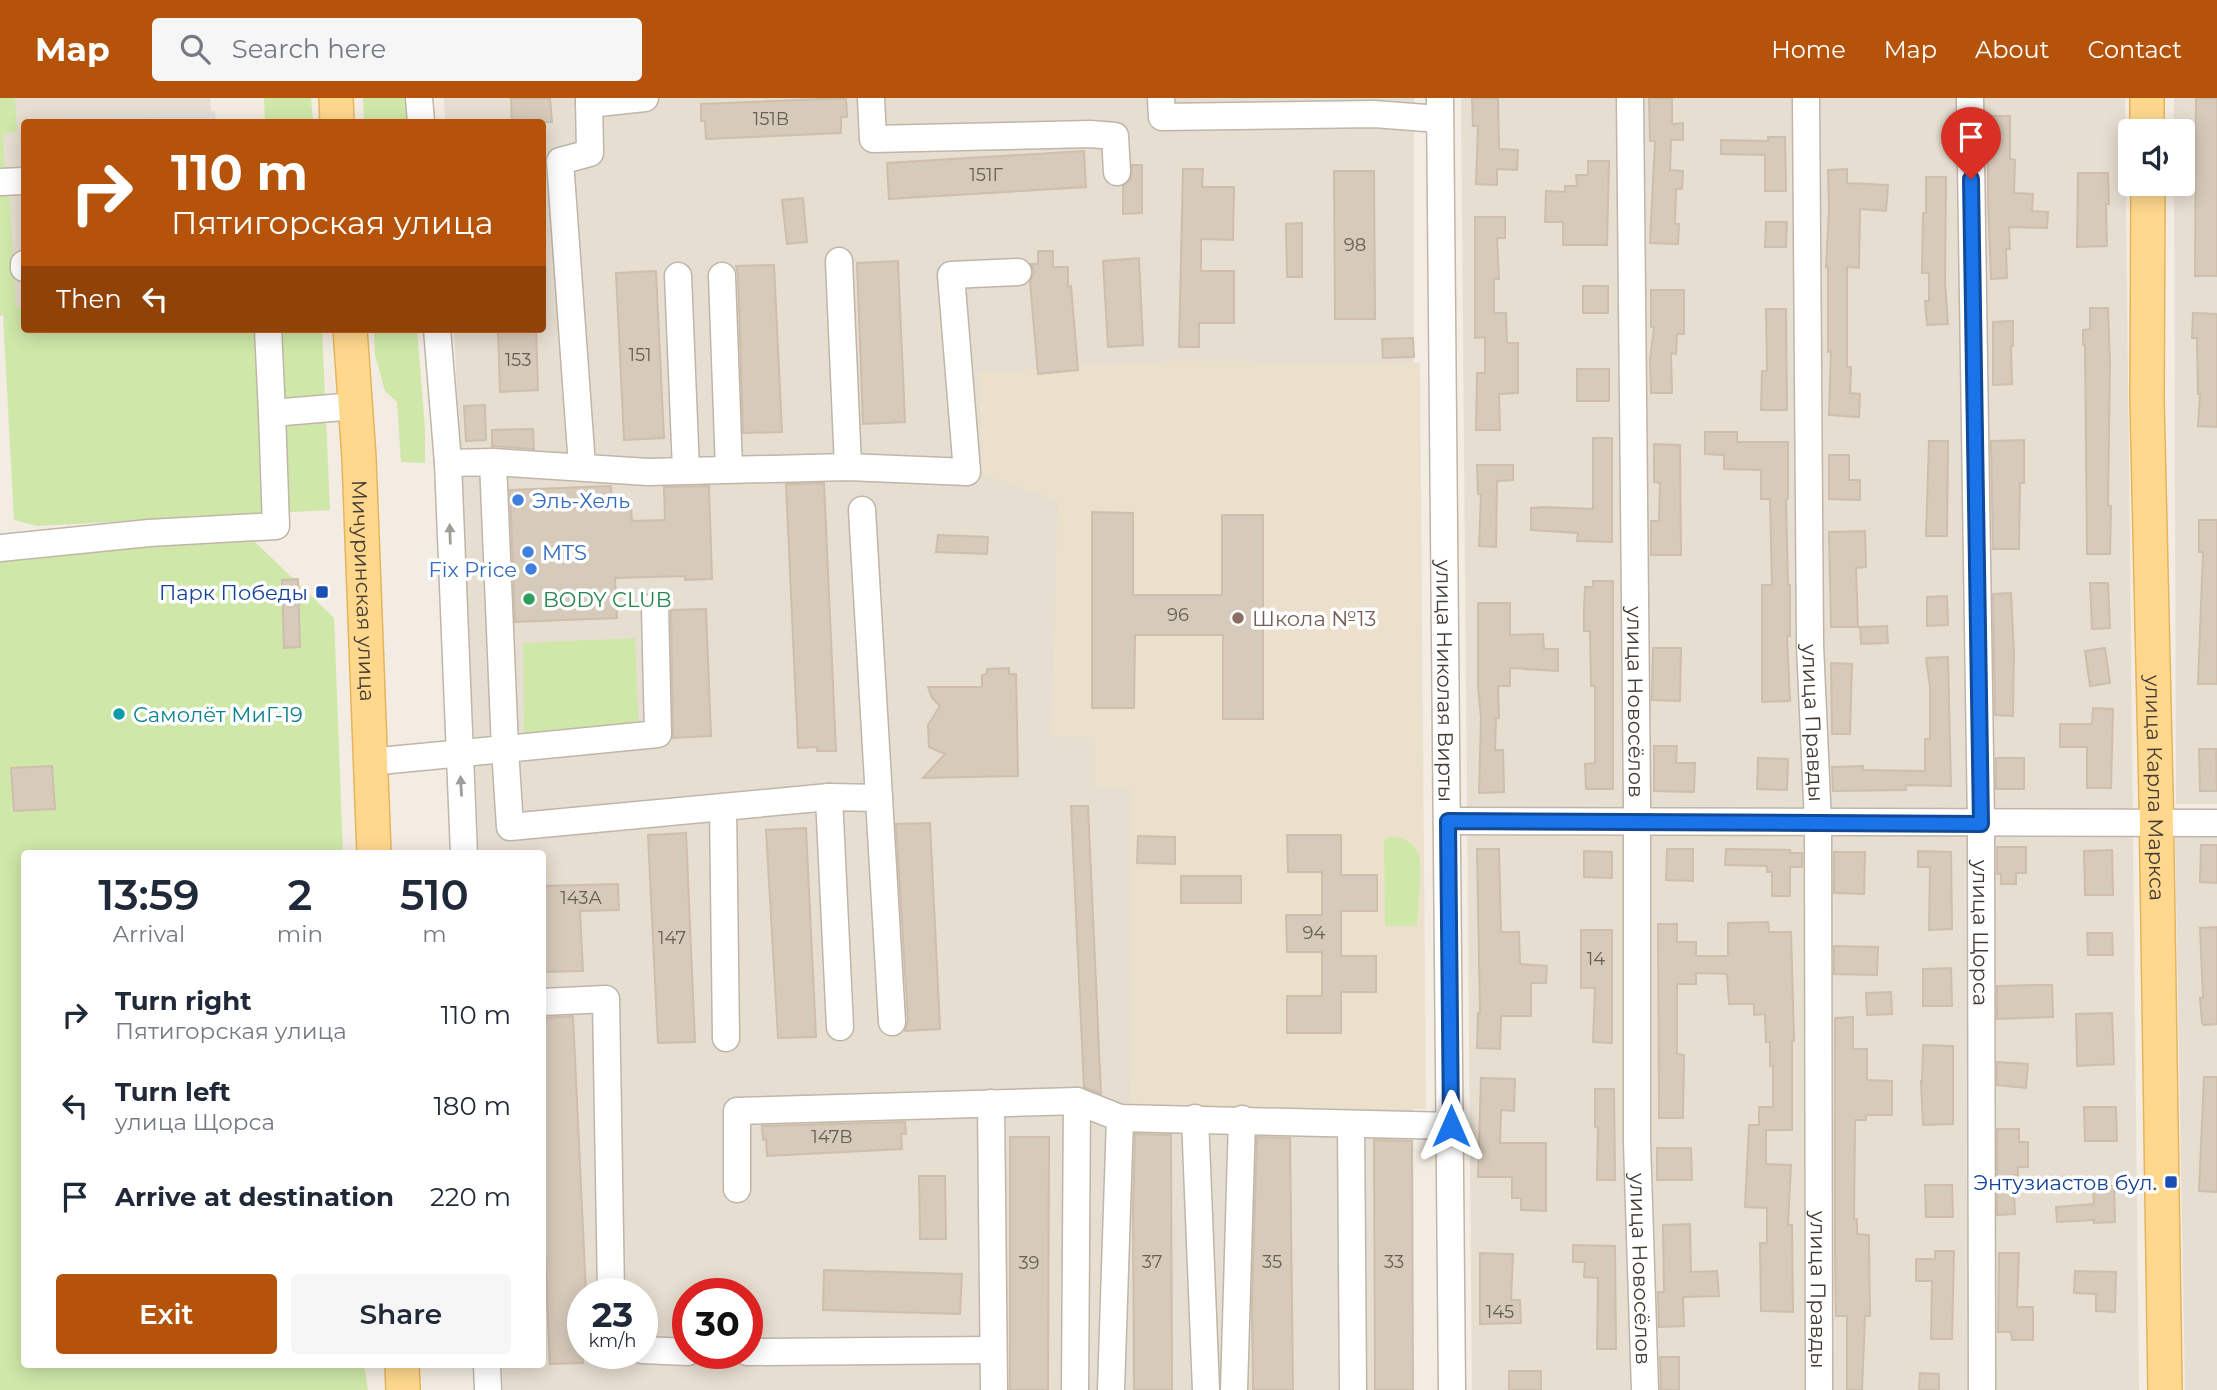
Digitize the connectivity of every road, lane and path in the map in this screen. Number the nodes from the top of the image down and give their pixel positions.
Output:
1 (336, 98) edge
2 (419, 98) edge
3 (645, 98) edge
4 (871, 98) edge
5 (1161, 98) edge
6 (1630, 98) edge
7 (1806, 98) edge
8 (1970, 98) edge
9 (2147, 98) edge
10 (589, 101) edge
11 (1354, 106) edge
12 (1440, 109) edge
13 (337, 119) edge
14 (421, 119) edge
15 (2147, 119) edge
16 (1117, 172) dead end
17 (21, 181) edge
18 (0, 182) edge
19 (2148, 196) edge
20 (839, 261) dead end
21 (1018, 272) dead end
22 (678, 276) dead end
23 (722, 276) dead end
24 (268, 333) edge
25 (350, 333) edge
26 (437, 333) edge
27 (355, 406) junction
28 (272, 413) junction
29 (493, 462) junction
30 (447, 463) junction
31 (583, 466) junction
32 (848, 467) junction
33 (729, 469) junction
34 (686, 470) junction
35 (862, 510) dead end
36 (0, 548) edge
37 (655, 606) dead end
38 (505, 749) junction
39 (460, 754) junction
40 (369, 762) junction
41 (829, 797) junction
42 (878, 798) junction
43 (723, 807) junction
44 (1448, 821) junction
45 (1637, 822) junction
46 (1818, 823) junction
47 (2217, 823) edge
48 (1981, 824) junction
49 (2156, 824) junction
50 (374, 850) edge
51 (464, 850) edge
52 (546, 1002) edge
53 (892, 1022) dead end
54 (840, 1027) dead end
55 (726, 1038) dead end
56 (1077, 1101) junction
57 (991, 1103) junction
58 (1120, 1118) junction
59 (1195, 1118) junction
60 (1242, 1119) junction
61 (1351, 1124) junction
62 (1451, 1126) junction
63 (737, 1189) dead end
64 (611, 1278) edge
65 (993, 1350) junction
66 (763, 1352) edge
67 (402, 1368) edge
68 (487, 1368) edge
69 (403, 1390) edge
70 (488, 1390) edge
71 (994, 1390) edge
72 (1075, 1390) edge
73 (1111, 1390) edge
74 (1206, 1390) edge
75 (1234, 1390) edge
76 (1353, 1390) edge
77 (1452, 1390) edge
78 (1645, 1390) edge
79 (1819, 1390) edge
80 (1982, 1390) edge
81 (2165, 1390) edge

1 - 13 main road
2 - 14 street
3 - 10 street
4 - 16 street
5 - 11 street
6 - 45 street, улица Новосёлов
7 - 46 street, улица Правды
8 - 48 street, улица Щорса
9 - 15 main road
10 - 31 street
11 - 12 street
12 - 44 street, улица Николая Вирты
17 - 18 street
19 - 49 main road, улица Карла Маркса
20 - 32 street
21 - 32 street
22 - 34 street
23 - 33 street
24 - 28 street
25 - 27 main road, Мичуринская улица
26 - 30 street
27 - 28 street
27 - 40 main road, Мичуринская улица
28 - 36 street
29 - 30 street
29 - 31 street
29 - 38 street
39 -> 30 street
31 - 34 street
32 - 33 street
33 - 34 street
35 - 42 street
37 - 38 street
38 - 39 street
38 - 43 street
39 - 40 street
51 -> 39 street
40 - 50 main road, Мичуринская улица
41 - 42 street
41 - 43 street
41 - 54 street
42 - 53 street
43 - 55 street
44 - 45 street
44 - 62 street, улица Николая Вирты
45 - 46 street
45 - 78 street, улица Новосёлов
46 - 48 street
46 - 79 street, улица Правды
47 - 49 street
48 - 49 street
48 - 80 street, улица Щорса
49 - 81 main road, улица Карла Маркса
52 - 64 street
56 - 57 street
56 - 58 street
56 - 72 street
57 - 63 street
57 - 65 street
58 - 59 street
58 - 73 street
59 - 60 street
59 - 74 street
60 - 61 street
60 - 75 street
61 - 62 street
61 - 76 street
62 - 77 street, улица Николая Вирты
65 - 66 street
65 - 71 street
67 - 69 main road
68 - 70 street

